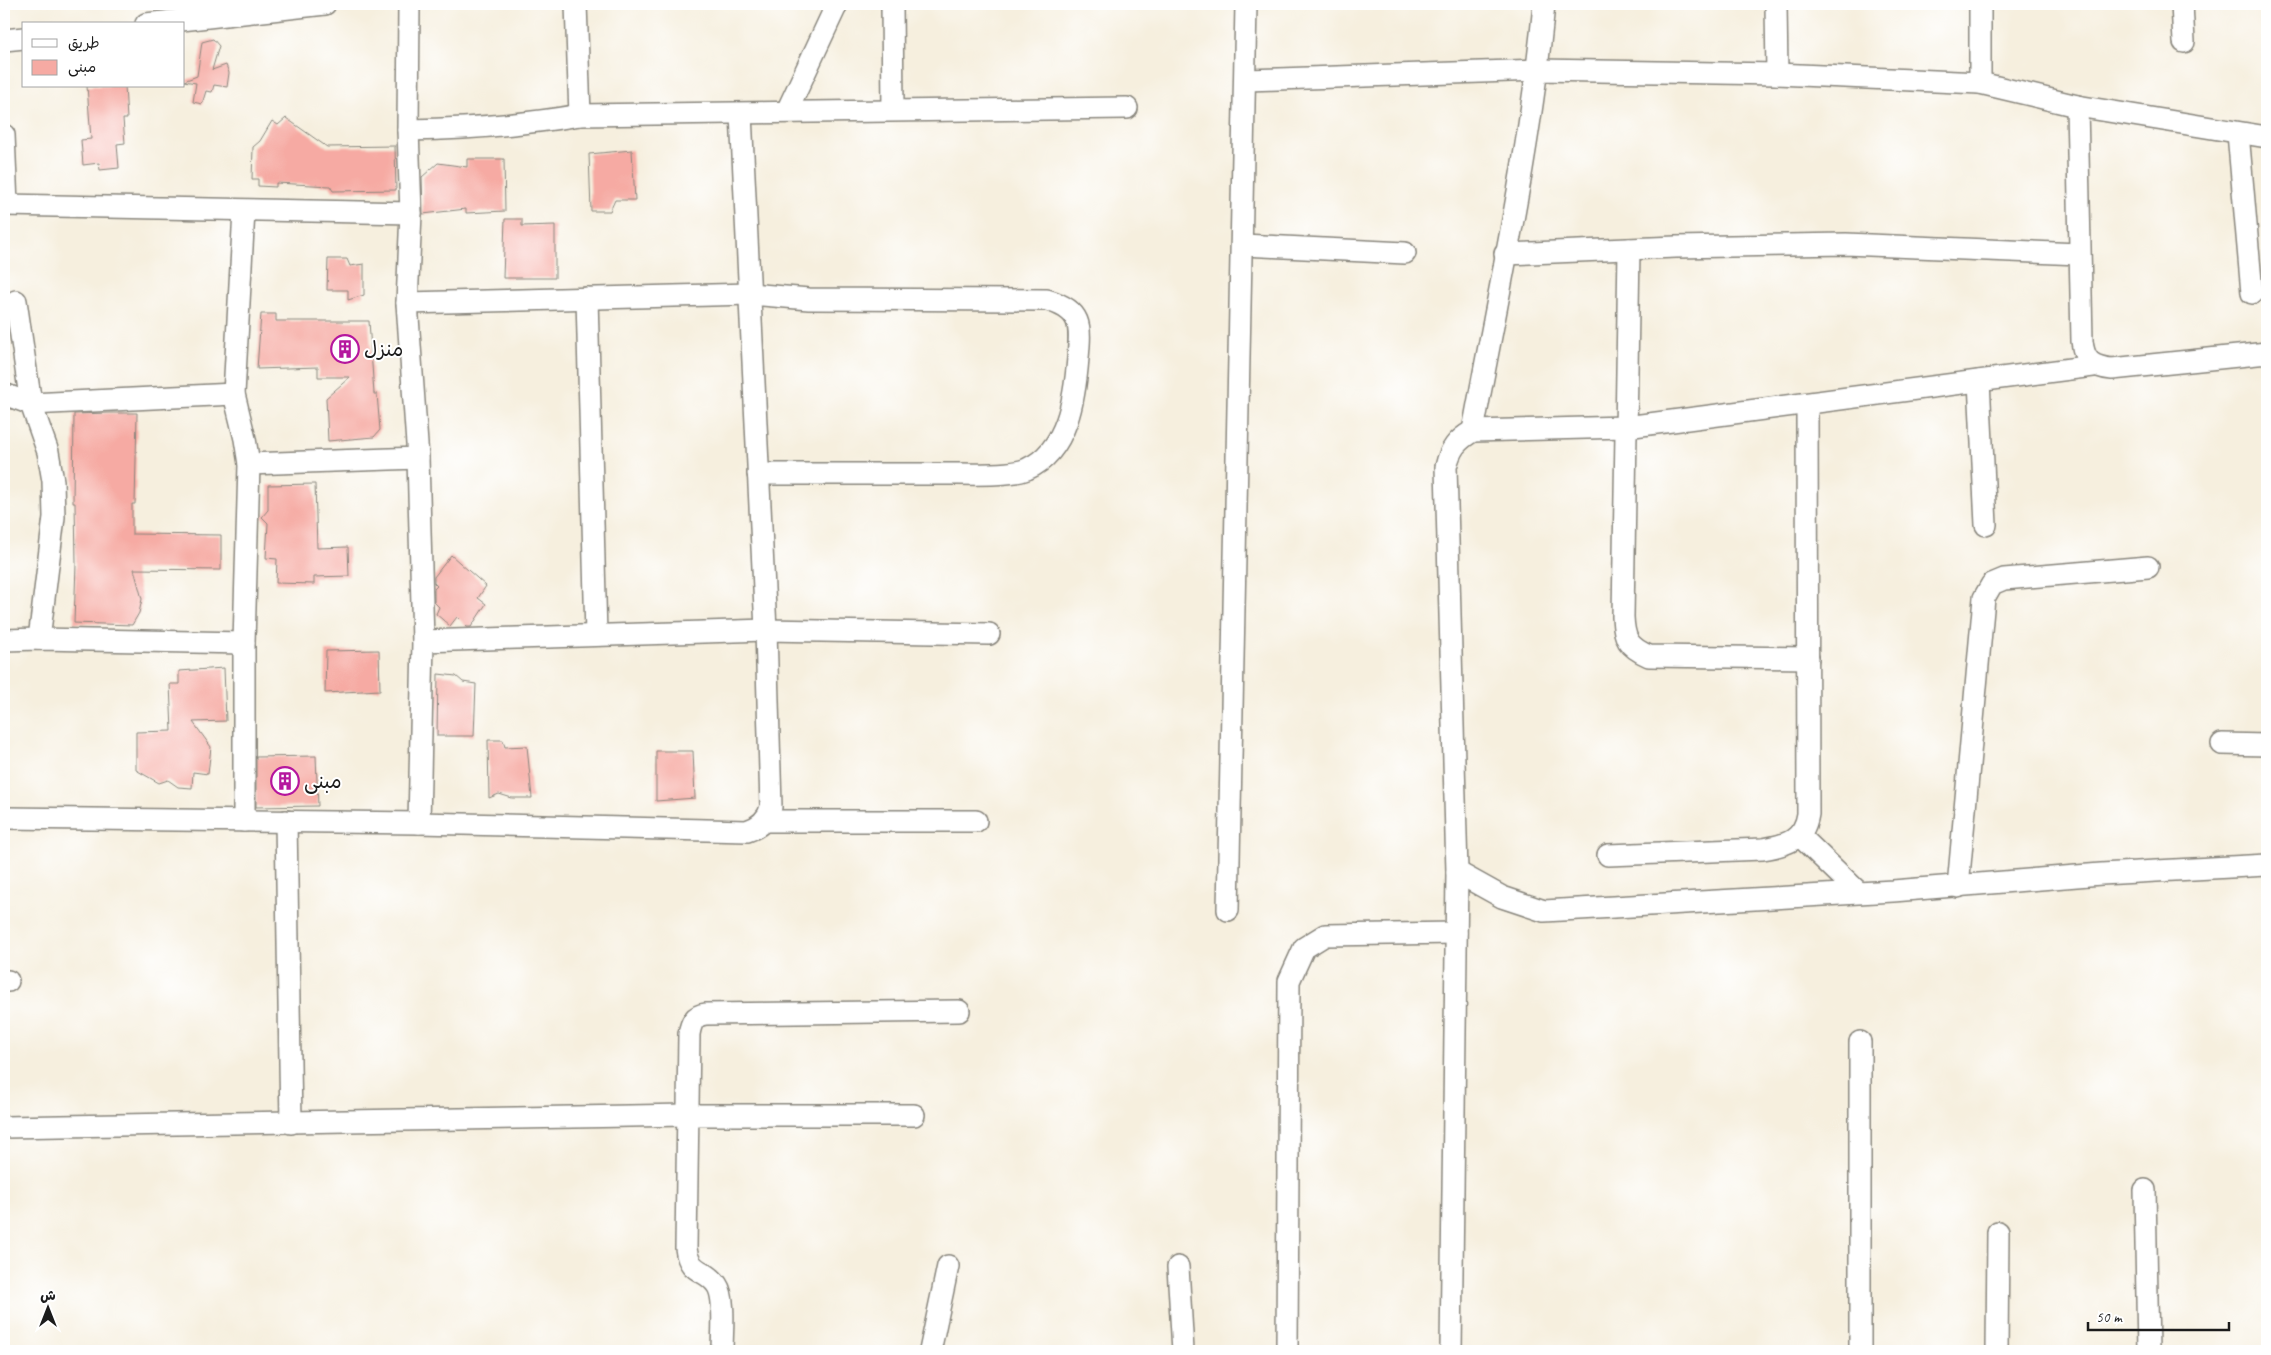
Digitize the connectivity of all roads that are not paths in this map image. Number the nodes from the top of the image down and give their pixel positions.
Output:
1 (325, 4) edge
2 (409, 4) edge
3 (576, 4) edge
4 (837, 4) edge
5 (892, 4) edge
6 (1246, 4) edge
7 (1544, 4) edge
8 (1776, 4) edge
9 (1980, 4) edge
10 (2182, 4) edge
11 (164, 22) edge
12 (22, 38) edge
13 (4, 40) edge
14 (2184, 42) dead end
15 (1538, 70) junction
16 (1777, 74) junction
17 (1246, 80) junction
18 (1980, 83) junction
19 (2077, 106) junction
20 (1127, 108) dead end
21 (893, 110) junction
22 (787, 111) junction
23 (741, 114) junction
24 (580, 115) junction
25 (408, 130) junction
26 (2238, 133) junction
27 (4, 135) edge
28 (2267, 137) edge
29 (6, 205) edge
30 (244, 211) junction
31 (411, 213) junction
32 (1243, 245) junction
33 (1629, 249) junction
34 (1405, 253) dead end
35 (1505, 254) junction
36 (2079, 254) junction
37 (2252, 293) dead end
38 (750, 294) junction
39 (587, 298) junction
40 (16, 301) dead end
41 (408, 303) junction
42 (2267, 353) edge
43 (2093, 366) junction
44 (1979, 381) junction
45 (4, 394) edge
46 (234, 394) junction
47 (31, 404) junction
48 (1807, 404) junction
49 (1626, 428) junction
50 (1473, 431) junction
51 (418, 458) junction
52 (249, 464) junction
53 (758, 474) junction
54 (1986, 525) dead end
55 (2148, 567) dead end
56 (766, 630) junction
57 (989, 634) dead end
58 (596, 635) junction
59 (39, 639) junction
60 (4, 640) edge
61 (423, 641) junction
62 (244, 644) junction
63 (1808, 658) junction
64 (2222, 744) dead end
65 (2267, 745) edge
66 (4, 818) edge
67 (244, 821) junction
68 (286, 821) junction
69 (764, 821) junction
70 (976, 821) dead end
71 (419, 822) junction
72 (1799, 835) junction
73 (1608, 855) dead end
74 (2267, 865) edge
75 (1457, 872) junction
76 (1958, 887) junction
77 (1858, 892) junction
78 (1228, 910) dead end
79 (1456, 933) junction
80 (959, 1011) dead end
81 (1860, 1042) dead end
82 (687, 1116) junction
83 (914, 1116) dead end
84 (291, 1123) junction
85 (4, 1128) edge
86 (2145, 1190) dead end
87 (1998, 1232) dead end
88 (948, 1266) dead end
89 (1178, 1267) dead end
90 (722, 1351) edge
91 (930, 1351) edge
92 (1183, 1351) edge
93 (1287, 1351) edge
94 (1451, 1351) edge
95 (1860, 1351) edge
96 (1997, 1351) edge
97 (2148, 1351) edge

1 - 11 street
2 - 25 street
3 - 24 street
4 - 22 street
5 - 21 street
6 - 17 street
7 - 15 street
8 - 16 street
9 - 18 street
10 - 14 street
12 - 13 street
15 - 16 street
15 - 17 street
15 - 35 street
16 - 18 street
17 - 32 street
18 - 19 street
19 - 26 street
19 - 36 street
20 - 21 street
21 - 22 street
22 - 23 street
23 - 24 street
23 - 38 street
24 - 25 street
25 - 31 street
26 - 28 street
26 - 37 street
27 - 29 street
29 - 30 street
30 - 31 street
30 - 46 street
31 - 41 street
32 - 34 street
32 - 78 street
33 - 35 street
33 - 36 street
33 - 49 street
35 - 50 street
36 - 43 street
38 - 39 street
38 - 53 street
38 - 53 street
39 - 41 street
39 - 58 street
40 - 47 street
41 - 51 street
42 - 43 street
43 - 44 street
44 - 48 street
44 - 54 street
45 - 47 street
46 - 47 street
46 - 52 street
47 - 59 street
48 - 49 street
48 - 63 street
49 - 50 street
49 - 63 street
50 - 75 street
51 - 52 street
51 - 61 street
52 - 62 street
53 - 56 street
55 - 76 street
56 - 57 street
56 - 58 street
56 - 69 street
58 - 61 street
59 - 60 street
59 - 62 street
61 - 71 street
62 - 67 street
63 - 72 street
64 - 65 street
66 - 67 street
67 - 68 street
68 - 71 street
68 - 84 street
69 - 70 street
69 - 71 street
72 - 73 street
72 - 77 street
74 - 76 street
75 - 77 street
75 - 79 street
76 - 77 street
79 - 93 street
79 - 94 street
80 - 82 street
81 - 95 street
82 - 83 street
82 - 84 street
82 - 90 street
84 - 85 street
86 - 97 street
87 - 96 street
88 - 91 street
89 - 92 street

